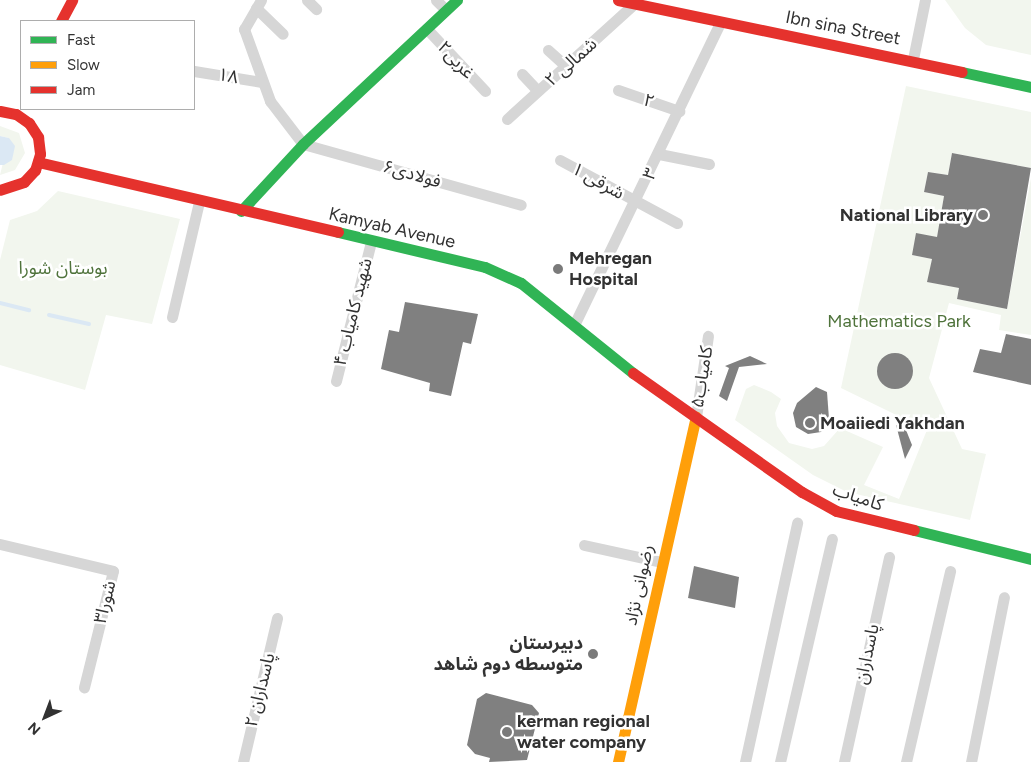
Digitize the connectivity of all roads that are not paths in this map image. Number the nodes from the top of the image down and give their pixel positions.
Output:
1 (72, 0) edge
2 (307, 0) edge
3 (436, 0) edge
4 (457, 0) edge
5 (618, 0) edge
6 (924, 0) edge
7 (259, 4) edge
8 (634, 4) junction
9 (316, 8) dead end
10 (446, 10) junction
11 (62, 20) edge
12 (720, 23) junction
13 (427, 29) junction
14 (283, 34) dead end
15 (548, 50) dead end
16 (912, 59) junction
17 (566, 66) junction
18 (195, 71) edge
19 (522, 74) dead end
20 (262, 82) junction
21 (1031, 87) edge
22 (618, 90) dead end
23 (485, 91) dead end
24 (538, 91) junction
25 (20, 105) edge
26 (679, 110) junction
27 (0, 111) edge
28 (16, 114) junction
29 (507, 119) dead end
30 (303, 144) junction
31 (659, 154) junction
32 (560, 160) dead end
33 (38, 162) junction
34 (709, 164) dead end
35 (5, 189) edge
36 (0, 202) edge
37 (199, 202) junction
38 (637, 202) junction
39 (521, 205) dead end
40 (241, 210) junction
41 (677, 223) dead end
42 (371, 242) junction
43 (172, 317) dead end
44 (575, 323) junction
45 (708, 336) dead end
46 (336, 381) dead end
47 (696, 417) junction
48 (797, 523) dead end
49 (832, 539) dead end
50 (0, 544) edge
51 (584, 545) dead end
52 (1028, 555) edge
53 (889, 557) dead end
54 (662, 562) junction
55 (950, 571) dead end
56 (1004, 596) dead end
57 (277, 618) dead end
58 (84, 687) dead end
59 (845, 756) edge
60 (243, 762) edge
61 (618, 762) edge
62 (745, 762) edge
63 (780, 762) edge
64 (906, 762) edge
65 (971, 762) edge

1 - 11 main road
2 - 9 street
3 - 10 street
4 - 10 main road
5 - 8 main road, Ibn sina Street
6 - 16 street
7 - 14 street
7 - 20 street
8 - 12 main road, Ibn sina Street
8 - 17 street, ۲ شمالی
10 - 13 main road
12 - 16 main road, Ibn sina Street
12 - 26 street, ۳
13 - 23 street, غربی۲
13 - 30 main road
15 - 17 street
16 - 21 main road, Ibn sina Street
17 - 24 street, ۲ شمالی
18 - 20 street, ۱۸
19 - 24 street
20 - 30 street
22 - 26 street, ۲
24 - 29 street, ۲ شمالی
25 - 28 main road
26 - 31 street, ۳
27 - 28 main road
28 - 33 main road
30 - 39 street, فولادی۶
30 - 40 main road
31 - 34 street
31 - 38 street, ۳
32 - 38 street, ۱ شرقی
33 - 35 main road
33 - 37 main road, Kamyab Avenue
35 - 36 main road
37 - 40 main road, Kamyab Avenue
37 - 43 street
38 - 41 street, ۱ شرقی
38 - 44 street, ۳
40 - 42 main road, Kamyab Avenue
42 - 44 main road, Kamyab Avenue
42 - 46 street, شهید کامیاب ۴
44 - 47 main road, Kamyab Avenue
45 - 47 street, کامیاب۵
47 - 52 main road, کامیاب
47 - 54 main road, رضوانی نژاد
48 - 62 street
49 - 63 street
50 - 58 street, شورا۳
51 - 54 street
53 - 59 street, پاسداران
54 - 61 main road, رضوانی نژاد
55 - 64 street
56 - 65 street
57 - 60 street, پاسداران ۲

